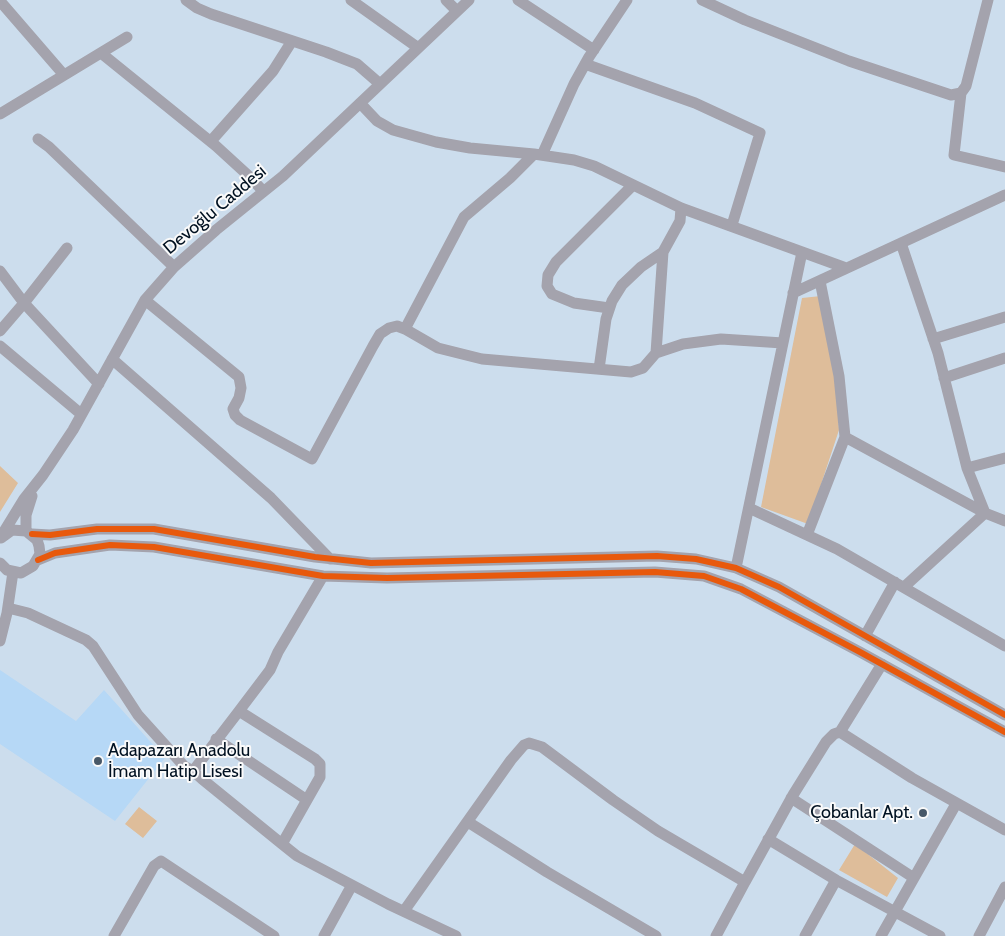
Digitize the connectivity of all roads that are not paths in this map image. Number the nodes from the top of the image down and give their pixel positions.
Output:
1 (186, 0) edge
2 (351, 0) edge
3 (446, 0) edge
4 (469, 0) edge
5 (518, 0) edge
6 (627, 0) edge
7 (702, 0) edge
8 (988, 0) edge
9 (0, 1) edge
10 (457, 10) junction
11 (127, 37) dead end
12 (292, 41) junction
13 (417, 48) junction
14 (594, 50) junction
15 (101, 53) junction
16 (585, 64) junction
17 (64, 76) junction
18 (380, 84) junction
19 (961, 94) junction
20 (360, 103) junction
21 (0, 114) edge
22 (38, 138) dead end
23 (211, 141) junction
24 (538, 154) junction
25 (1005, 166) edge
26 (633, 185) junction
27 (263, 191) junction
28 (1005, 195) edge
29 (681, 208) junction
30 (732, 226) junction
31 (902, 243) junction
32 (68, 248) dead end
33 (663, 252) junction
34 (802, 252) junction
35 (174, 267) junction
36 (846, 268) junction
37 (0, 271) edge
38 (820, 281) junction
39 (793, 293) junction
40 (145, 300) junction
41 (24, 303) junction
42 (609, 308) junction
43 (1005, 317) edge
44 (406, 329) junction
45 (0, 331) edge
46 (933, 339) junction
47 (783, 343) junction
48 (0, 346) edge
49 (656, 352) junction
50 (1005, 358) edge
51 (112, 359) junction
52 (599, 369) junction
53 (944, 378) junction
54 (99, 384) junction
55 (81, 414) junction
56 (845, 437) junction
57 (1005, 458) edge
58 (967, 468) junction
59 (35, 487) junction
60 (749, 508) junction
61 (985, 513) junction
62 (1005, 521) edge
63 (29, 533) junction
64 (807, 535) junction
65 (0, 539) edge
66 (330, 559) junction
67 (38, 560) junction
68 (0, 565) edge
69 (736, 568) junction
70 (13, 572) junction
71 (323, 576) junction
72 (900, 584) junction
73 (8, 608) junction
74 (865, 636) junction
75 (0, 641) edge
76 (1005, 646) edge
77 (882, 664) junction
78 (238, 711) junction
79 (1005, 715) edge
80 (840, 732) junction
81 (1005, 732) edge
82 (216, 740) junction
83 (193, 771) junction
84 (791, 798) junction
85 (307, 800) junction
86 (956, 804) junction
87 (468, 822) junction
88 (1005, 830) edge
89 (768, 839) junction
90 (282, 844) junction
91 (914, 878) junction
92 (836, 880) junction
93 (745, 882) junction
94 (352, 884) junction
95 (1005, 887) edge
96 (404, 911) junction
97 (894, 911) junction
98 (114, 936) edge
99 (274, 936) edge
100 (324, 936) edge
101 (456, 936) edge
102 (656, 936) edge
103 (716, 936) edge
104 (804, 936) edge
105 (881, 936) edge
106 (940, 936) edge
107 (979, 936) edge

1 - 12 street
2 - 13 street
3 - 10 street
4 - 10 street, Devoğlu Caddesi
5 - 14 street
6 - 14 street
7 - 19 street
8 - 19 street
9 - 17 street
10 - 13 street, Devoğlu Caddesi
11 - 15 street
12 - 18 street
12 - 23 street
13 - 18 street, Devoğlu Caddesi
14 - 16 street
15 - 17 street
15 - 23 street
16 - 24 street
16 - 30 street
17 - 21 street
18 - 20 street, Devoğlu Caddesi
19 - 25 street
20 - 24 street
20 - 27 street, Devoğlu Caddesi
22 - 35 street
23 - 27 street
24 - 26 street
24 - 44 street
26 - 29 street
26 - 42 street
27 - 35 street, Devoğlu Caddesi
28 - 31 street
29 - 30 street
29 - 33 street
30 - 34 street
31 - 36 street
31 - 46 street
32 - 41 street
33 - 42 street
33 - 49 street
34 - 36 street
34 - 39 street
35 - 40 street, Devoğlu Caddesi
36 - 38 street
37 - 41 street
38 - 39 street
38 - 56 street
39 - 47 street
40 - 44 street
40 - 51 street, Devoğlu Caddesi
41 - 45 street
41 - 54 street
42 - 52 street
43 - 46 street
44 - 52 street
46 - 53 street
47 - 49 street
47 - 60 street
48 - 55 street
49 - 52 street
50 - 53 street
51 - 54 street, Devoğlu Caddesi
51 - 66 street
53 - 58 street
54 - 55 street, Devoğlu Caddesi
55 - 59 street, Devoğlu Caddesi
56 - 61 street
56 - 64 street
57 - 58 street
58 - 61 street
59 - 63 street
59 - 65 street
60 - 64 street
60 - 69 street
61 - 62 street
61 - 72 street
63 - 65 street
63 - 66 street
63 - 67 street
64 - 72 street
66 - 69 street
67 - 70 street
67 - 71 street
68 - 70 street
69 - 74 street
70 - 73 street
71 - 77 street
71 - 78 street
72 - 74 street
72 - 76 street
73 - 75 street
73 - 83 street
74 - 79 street
77 - 80 street
77 - 81 street
78 - 82 street
78 - 85 street
80 - 84 street
80 - 86 street
82 - 83 street
82 - 85 street
83 - 90 street
84 - 89 street
84 - 91 street
85 - 90 street
86 - 88 street
86 - 91 street
87 - 93 street
87 - 96 street
87 - 102 street
89 - 92 street
89 - 93 street
90 - 94 street
91 - 97 street
92 - 97 street
92 - 104 street
93 - 103 street
94 - 96 street
94 - 100 street
95 - 107 street
96 - 101 street
97 - 105 street
97 - 106 street
98 - 99 street

